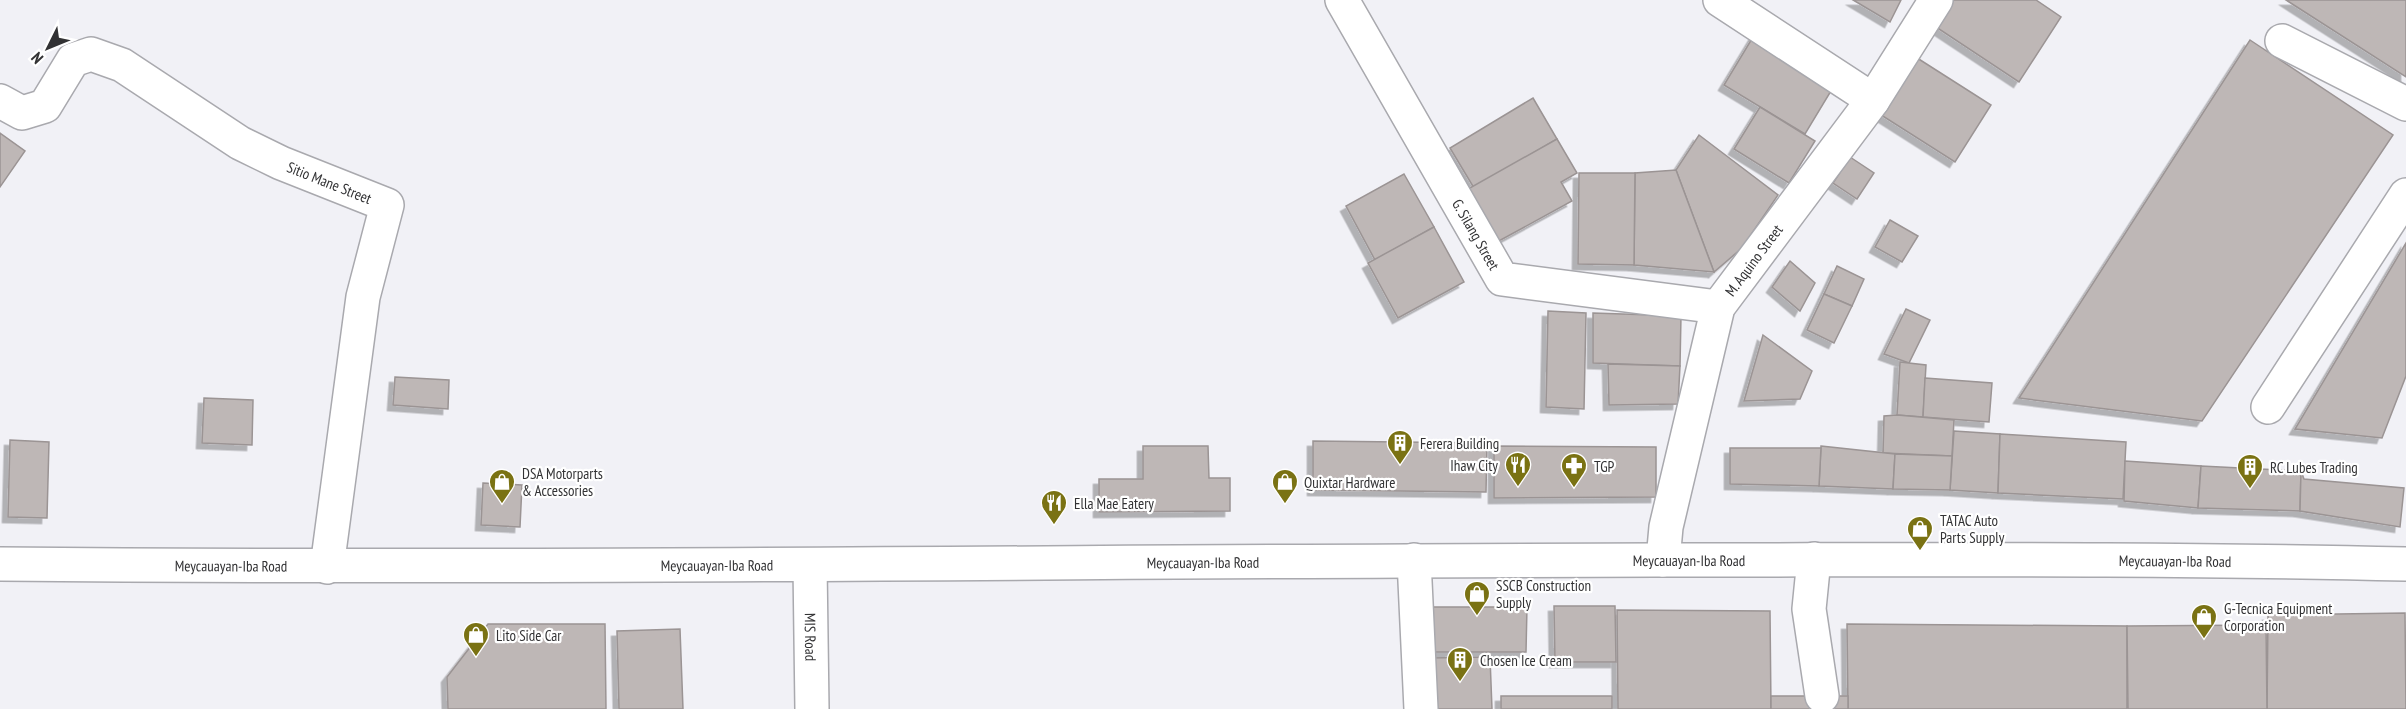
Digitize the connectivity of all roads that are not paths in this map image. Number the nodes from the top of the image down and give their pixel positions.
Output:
1 (1342, 0) edge
2 (1720, 0) edge
3 (1936, 0) edge
4 (2282, 41) dead end
5 (1873, 100) junction
6 (0, 101) edge
7 (2406, 104) edge
8 (2406, 195) edge
9 (1718, 307) junction
10 (2268, 407) dead end
11 (1814, 559) junction
12 (1414, 560) junction
13 (1663, 560) junction
14 (0, 564) edge
15 (2406, 564) edge
16 (810, 565) junction
17 (327, 567) junction
18 (1822, 696) dead end
19 (812, 709) edge
20 (1421, 709) edge

1 - 9 street, G. Silang Street
2 - 5 street
3 - 5 street, M. Aquino Street
4 - 7 street
5 - 9 street, M. Aquino Street
6 - 17 street, Sitio Mane Street
8 - 10 street
9 - 13 street, M. Aquino Street
11 - 13 street, Meycauayan-Iba Road
11 - 15 street, Meycauayan-Iba Road
11 - 18 street
12 - 13 street, Meycauayan-Iba Road
12 - 16 street, Meycauayan-Iba Road
12 - 20 street
14 - 17 street, Meycauayan-Iba Road
16 - 17 street, Meycauayan-Iba Road
16 - 19 street, MIS Road

